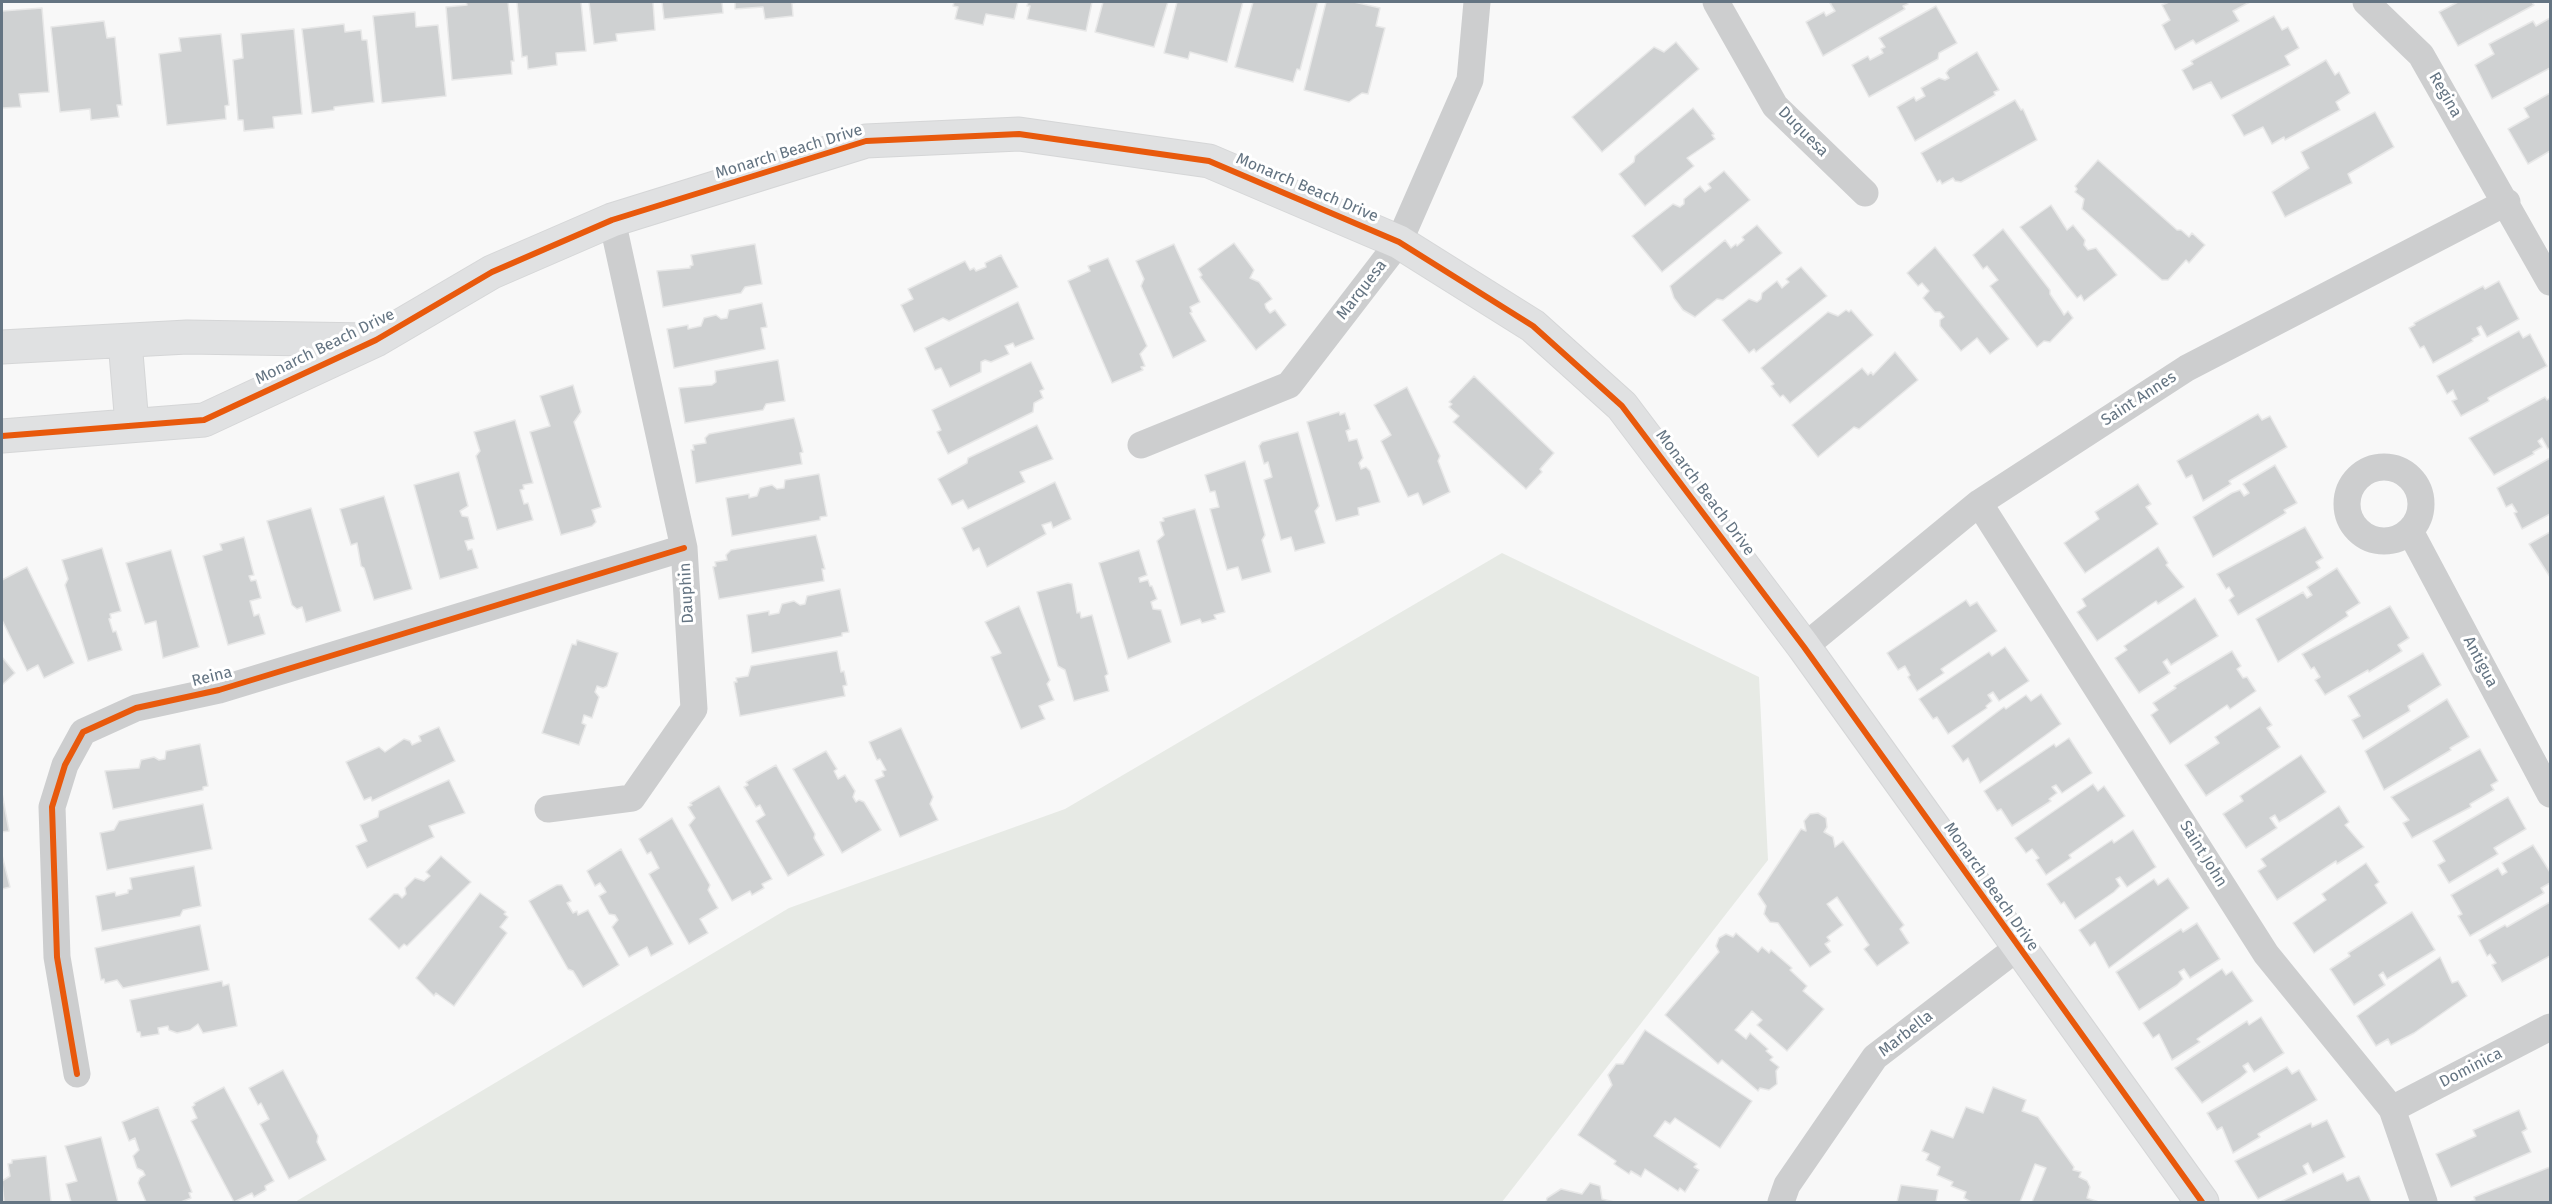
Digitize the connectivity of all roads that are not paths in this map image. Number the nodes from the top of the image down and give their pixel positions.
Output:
1 (1477, 2) edge
2 (1716, 2) edge
3 (2366, 2) edge
4 (1865, 193) dead end
5 (2507, 202) junction
6 (612, 220) junction
7 (1399, 242) junction
8 (2550, 282) edge
9 (376, 340) junction
10 (125, 341) junction
11 (2, 347) edge
12 (132, 425) junction
13 (2, 436) edge
14 (1141, 446) dead end
15 (1979, 503) junction
16 (2410, 531) dead end
17 (684, 548) junction
18 (1804, 647) junction
19 (2550, 794) edge
20 (548, 810) dead end
21 (2017, 948) junction
22 (2550, 1028) edge
23 (77, 1074) dead end
24 (2391, 1109) junction
25 (1781, 1203) edge
26 (2202, 1203) edge
27 (2424, 1203) edge

1 - 7 street, Marquesa
2 - 4 street, Duquesa
3 - 5 street, Regina
5 - 8 street, Regina
5 - 15 street, Saint Annes
6 - 7 street, Monarch Beach Drive
6 - 9 street, Monarch Beach Drive
6 - 17 street, Dauphin
7 - 14 street, Marquesa
7 - 18 street, Monarch Beach Drive
9 - 10 street, Monarch Beach Drive
9 - 12 street, Monarch Beach Drive
10 - 11 street, Monarch Beach Drive
10 - 12 street
12 - 13 street, Monarch Beach Drive
15 - 18 street, Saint Annes
15 - 24 street, Saint John
16 - 19 street, Antigua
17 - 20 street, Dauphin
17 - 23 street, Reina
18 - 21 street, Monarch Beach Drive
21 - 25 street, Marbella
21 - 26 street, Monarch Beach Drive
22 - 24 street, Dominica
24 - 27 street, Saint John

